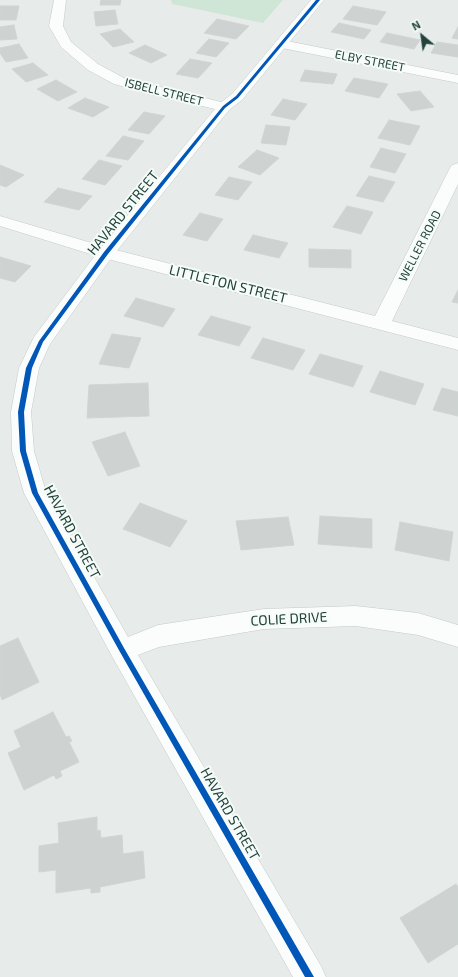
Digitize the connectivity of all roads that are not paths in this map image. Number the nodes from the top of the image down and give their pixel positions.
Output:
1 (60, 0) edge
2 (318, 0) edge
3 (282, 44) junction
4 (458, 78) edge
5 (224, 107) junction
6 (458, 168) edge
7 (454, 189) edge
8 (0, 221) edge
9 (106, 253) junction
10 (381, 323) junction
11 (458, 344) edge
12 (458, 636) edge
13 (122, 650) junction
14 (310, 977) edge

1 - 5 street, ISBELL STREET
2 - 3 street, HAVARD STREET
3 - 4 street, ELBY STREET
3 - 5 street, HAVARD STREET
5 - 9 street, HAVARD STREET
6 - 7 street, WELLER ROAD
7 - 10 street, WELLER ROAD
8 - 9 street, LITTLETON STREET
9 - 10 street, LITTLETON STREET
9 - 13 street, HAVARD STREET
10 - 11 street, LITTLETON STREET
12 - 13 street, COLIE DRIVE
13 - 14 street, HAVARD STREET

